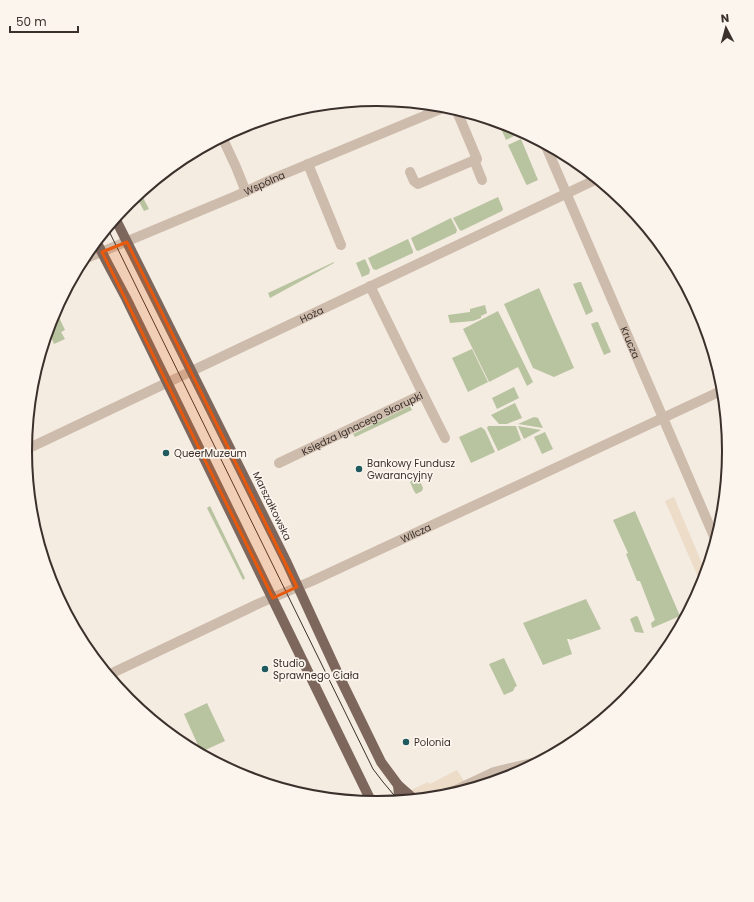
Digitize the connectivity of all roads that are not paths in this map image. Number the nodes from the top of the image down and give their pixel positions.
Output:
1 (435, 111) edge
2 (459, 116) edge
3 (224, 142) edge
4 (548, 151) edge
5 (474, 160) junction
6 (308, 164) junction
7 (410, 172) dead end
8 (482, 180) dead end
9 (592, 181) edge
10 (246, 192) junction
11 (566, 193) junction
12 (118, 224) edge
13 (127, 242) junction
14 (341, 245) dead end
15 (99, 247) edge
16 (102, 252) junction
17 (92, 256) edge
18 (370, 286) junction
19 (191, 371) junction
20 (168, 382) junction
21 (717, 393) edge
22 (423, 394) junction
23 (663, 419) junction
24 (445, 438) dead end
25 (32, 447) edge
26 (279, 463) dead end
27 (712, 532) edge
28 (298, 587) junction
29 (273, 598) junction
30 (113, 673) edge
31 (515, 767) edge
32 (472, 782) edge
33 (398, 785) junction
34 (409, 794) edge
35 (399, 795) edge
36 (370, 796) edge

1 - 6 street, Wspólna
2 - 5 street
3 - 10 street
4 - 11 street, Krucza
5 - 7 street
5 - 8 street
6 - 10 street, Wspólna
6 - 14 street
9 - 11 street, Hoża
10 - 13 street, Wspólna
11 - 18 street, Hoża
11 - 23 street, Krucza
12 - 13 main road, Marszałkowska
13 - 16 street, Wspólna
13 - 19 main road, Marszałkowska
15 - 16 main road
16 - 17 street, Wspólna
16 - 20 main road
18 - 19 street, Hoża
18 - 22 street, Księdza Ignacego Skorupki
19 - 20 street, Hoża
19 - 28 main road, Marszałkowska
20 - 25 street, Hoża
20 - 29 main road
21 - 23 street, Wilcza
22 - 24 street
22 - 26 street, Księdza Ignacego Skorupki
23 - 27 street, Krucza
23 - 28 street, Wilcza
28 - 29 street, Wilcza
28 - 33 main road, Marszałkowska
29 - 30 street, Wilcza
29 - 36 main road
31 - 32 street
33 - 34 main road, Marszałkowska
33 - 35 main road

